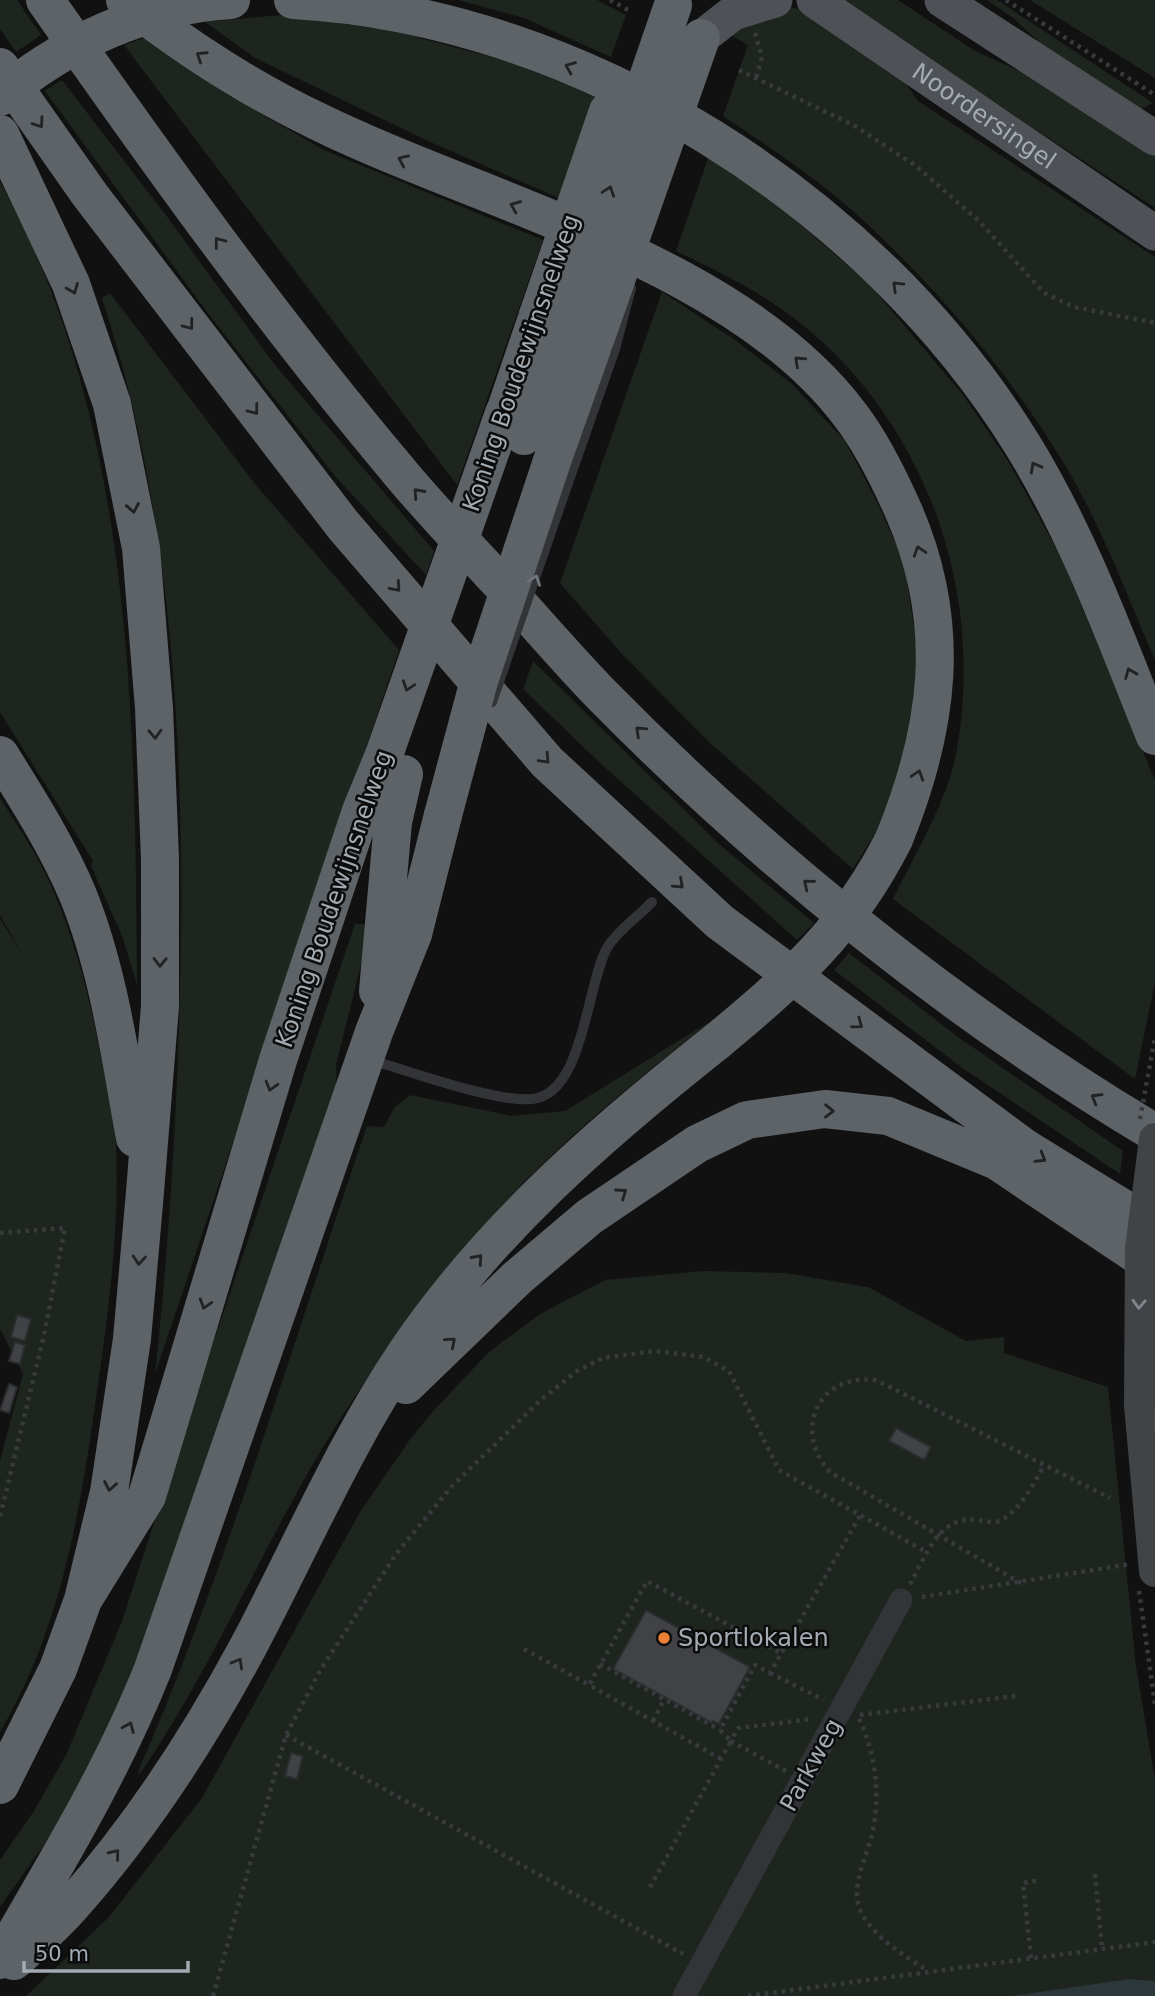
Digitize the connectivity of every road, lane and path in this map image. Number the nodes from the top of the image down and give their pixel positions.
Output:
1 (45, 0) edge
2 (125, 0) edge
3 (230, 0) edge
4 (293, 0) edge
5 (335, 0) edge
6 (610, 0) edge
7 (775, 0) edge
8 (814, 0) edge
9 (942, 0) edge
10 (1006, 0) edge
11 (374, 10) junction
12 (682, 13) edge
13 (755, 33) dead end
14 (0, 67) edge
15 (739, 70) dead end
16 (756, 78) junction
17 (1155, 95) edge
18 (0, 97) edge
19 (0, 134) edge
20 (1155, 138) edge
21 (1155, 233) edge
22 (1155, 323) edge
23 (578, 332) junction
24 (560, 474) junction
25 (486, 716) dead end
26 (480, 728) dead end
27 (1155, 736) edge
28 (0, 755) edge
29 (394, 764) junction
30 (443, 815) junction
31 (652, 902) dead end
32 (370, 1045) junction
33 (1155, 1136) edge
34 (145, 1192) junction
35 (1155, 1228) edge
36 (0, 1233) edge
37 (1155, 1267) edge
38 (1044, 1465) junction
39 (329, 1488) junction
40 (1110, 1497) dead end
41 (860, 1514) junction
42 (0, 1517) edge
43 (938, 1535) junction
44 (928, 1553) junction
45 (1144, 1579) edge
46 (1021, 1583) junction
47 (83, 1600) junction
48 (901, 1600) junction
49 (524, 1649) dead end
50 (781, 1653) junction
51 (600, 1664) junction
52 (770, 1673) junction
53 (589, 1685) junction
54 (1016, 1696) dead end
55 (664, 1699) junction
56 (1155, 1704) edge
57 (850, 1712) junction
58 (653, 1721) junction
59 (720, 1730) junction
60 (286, 1735) junction
61 (731, 1741) junction
62 (721, 1759) junction
63 (804, 1780) junction
64 (0, 1785) edge
65 (1095, 1874) dead end
66 (1040, 1880) dead end
67 (650, 1887) dead end
68 (1155, 1942) edge
69 (1102, 1948) junction
70 (1031, 1958) junction
71 (0, 1960) edge
72 (700, 1964) junction
73 (929, 1972) junction
74 (0, 1975) edge
75 (212, 1996) edge
76 (684, 1996) edge
77 (748, 1996) edge

33 -> 1 highway
39 -> 2 highway, bridge
3 - 18 highway, bridge
4 - 11 highway
5 - 11 highway
6 - 12 path
7 - 12 main road
8 - 21 main road, Noordersingel
9 - 20 main road
10 - 17 path
27 -> 11 highway
12 - 23 highway, Koning Boudewijnsnelweg, bridge
12 - 23 highway, bridge
13 - 16 path
14 -> 35 highway
15 - 16 path
16 - 22 path
19 -> 34 highway
23 - 24 highway
23 - 29 highway, Koning Boudewijnsnelweg, bridge
25 -> 24 lane, bridge
24 - 30 highway, bridge
26 - 30 lane, bridge
28 - 34 highway
29 - 32 highway
29 -> 47 highway, Koning Boudewijnsnelweg
30 - 32 highway
31 - 32 lane
71 -> 32 highway
33 -> 45 main road, bridge
34 -> 47 highway
36 - 42 path
39 -> 37 highway
38 - 40 path
38 - 43 path
38 - 43 path
74 -> 39 highway
41 - 44 path
41 - 50 path
41 - 60 path
43 - 44 path
43 - 46 path
44 - 48 path
45 - 46 path
45 - 56 path
46 - 48 path
47 - 64 highway, Koning Boudewijnsnelweg
48 - 57 street, Parkweg
49 - 53 path
50 - 51 path
50 - 52 path
51 - 53 path
51 - 55 path
52 - 57 path
52 - 59 path
53 - 58 path
54 - 57 path
55 - 58 path
55 - 59 path
57 - 61 path
57 - 63 street, Parkweg
57 - 73 path
58 - 62 path
59 - 61 path
60 - 72 path
60 - 75 path
61 - 62 path
61 - 63 path
62 - 67 path
63 - 72 street, Parkweg
65 - 69 path
66 - 70 path
68 - 69 path
69 - 70 path
70 - 73 path
72 - 76 street, Parkweg
73 - 77 path

